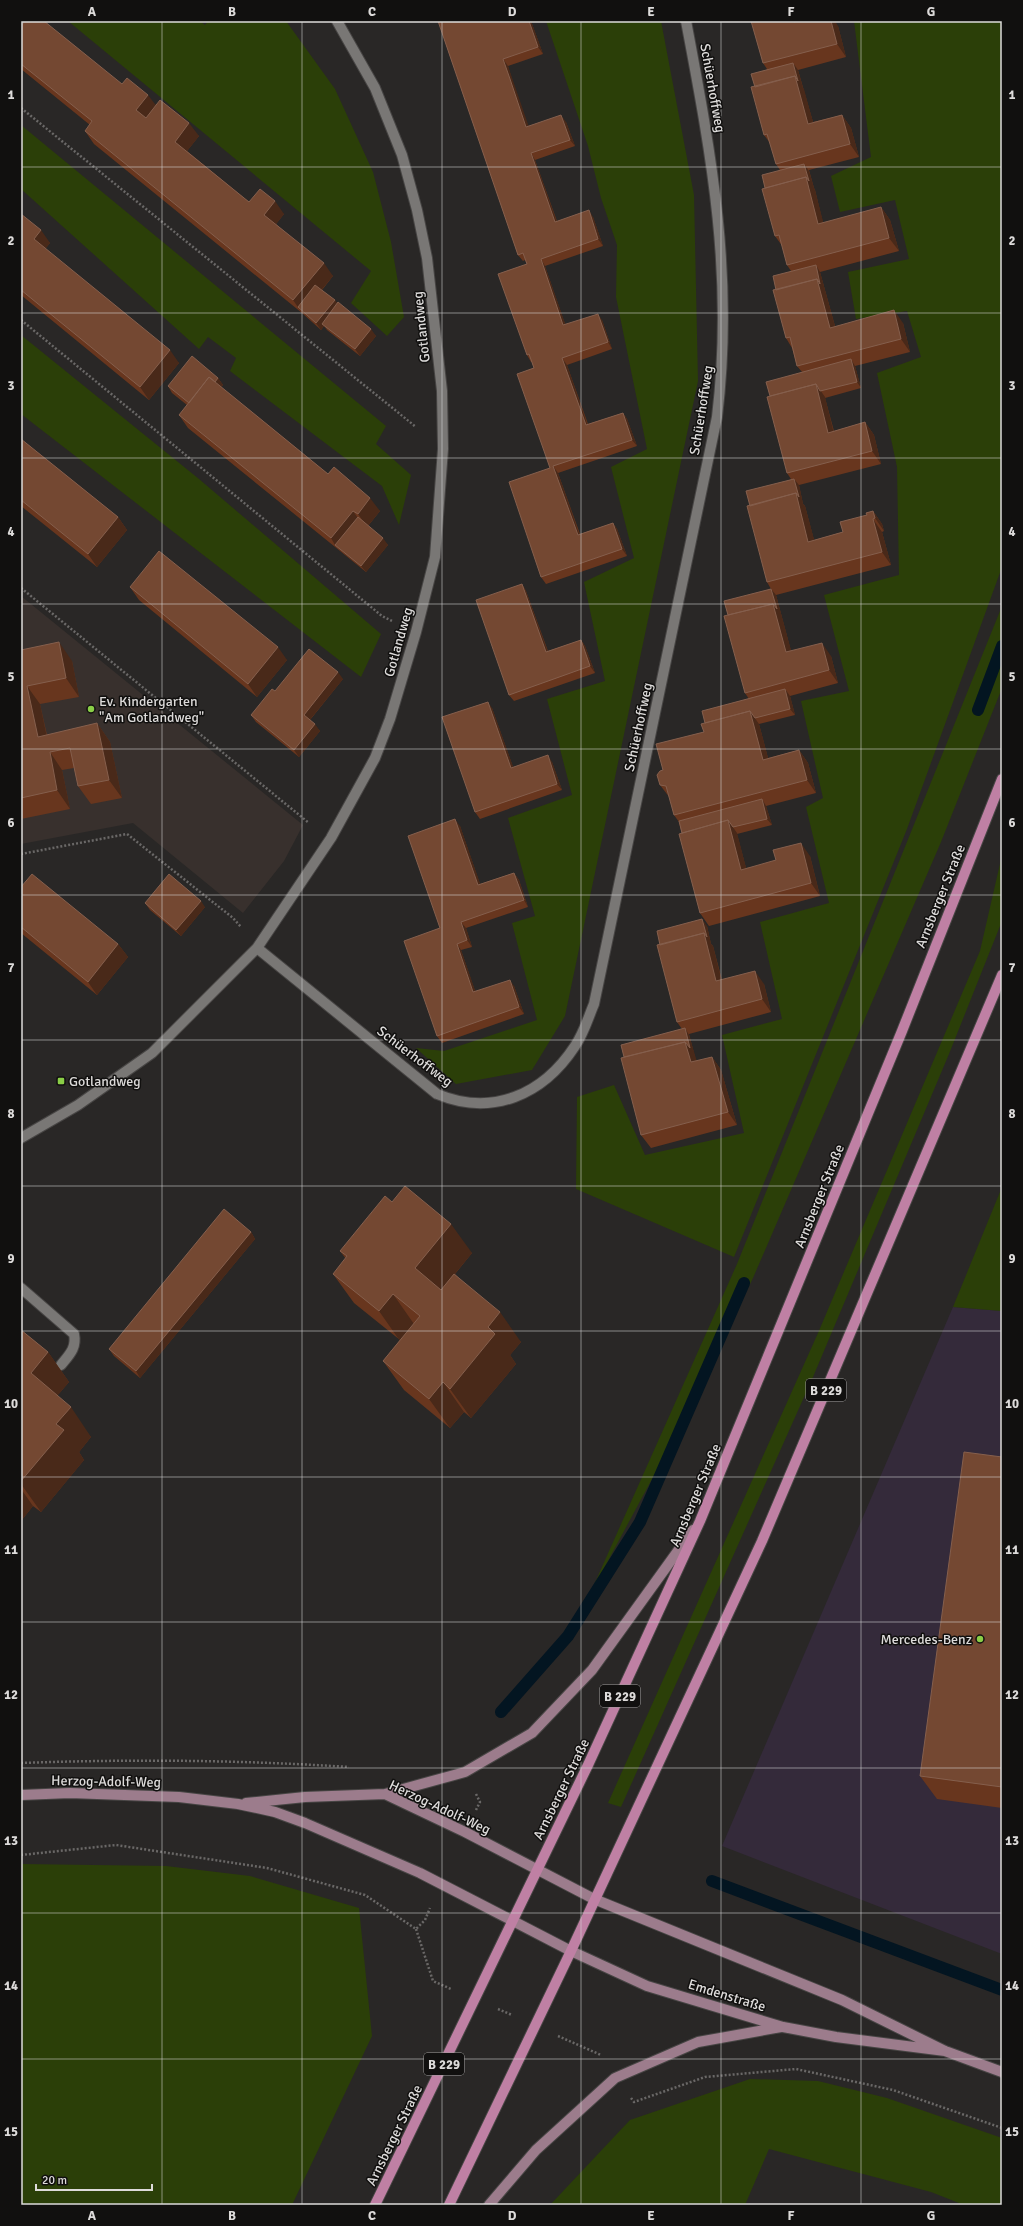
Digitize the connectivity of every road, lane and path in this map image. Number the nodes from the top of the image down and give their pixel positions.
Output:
1 (337, 21) edge
2 (686, 21) edge
3 (21, 108) edge
4 (21, 320) edge
5 (443, 449) junction
6 (21, 588) edge
7 (416, 632) junction
8 (1002, 779) edge
9 (331, 838) junction
10 (21, 854) edge
11 (257, 948) junction
12 (1002, 975) edge
13 (21, 1138) edge
14 (21, 1288) edge
15 (61, 1366) dead end
16 (700, 1521) junction
17 (385, 1794) junction
18 (21, 1795) edge
19 (238, 1804) junction
20 (537, 1870) junction
21 (594, 1899) junction
22 (513, 1922) junction
23 (416, 1929) dead end
24 (570, 1951) junction
25 (476, 2000) junction
26 (534, 2025) junction
27 (782, 2027) junction
28 (945, 2051) junction
29 (1002, 2072) edge
30 (615, 2078) junction
31 (1002, 2128) edge
32 (375, 2205) edge
33 (449, 2205) edge
34 (489, 2205) edge

1 - 5 street, Gotlandweg
2 - 11 street, Schüerhoffweg
3 - 5 path
4 - 7 path
5 - 7 street, Gotlandweg
6 - 9 path
7 - 9 street, Gotlandweg
8 - 16 main road, Arnsberger Straße / B 229
9 - 11 street, Gotlandweg
10 - 11 path
11 - 13 street, Gotlandweg
12 - 21 main road, B 229
14 - 15 street
16 - 17 main road
16 - 20 main road, Arnsberger Straße / B 229
17 - 19 main road, Herzog-Adolf-Weg
17 - 20 main road, Herzog-Adolf-Weg
18 - 19 main road, Herzog-Adolf-Weg
19 - 22 main road, Herzog-Adolf-Weg
20 - 21 main road, Herzog-Adolf-Weg
20 - 22 main road, Arnsberger Straße / B 229
21 - 24 main road, B 229
21 - 28 main road, Emdenstraße
22 - 24 main road, Emdenstraße
22 - 25 main road, Arnsberger Straße / B 229
23 - 25 path
24 - 26 main road, B 229
24 - 27 main road, Emdenstraße
25 - 26 path
25 - 32 main road, Arnsberger Straße / B 229
26 - 30 path
26 - 33 main road, B 229
27 - 28 main road, Emdenstraße
27 - 30 main road
28 - 29 main road, Emdenstraße
30 - 31 path
30 - 34 main road

